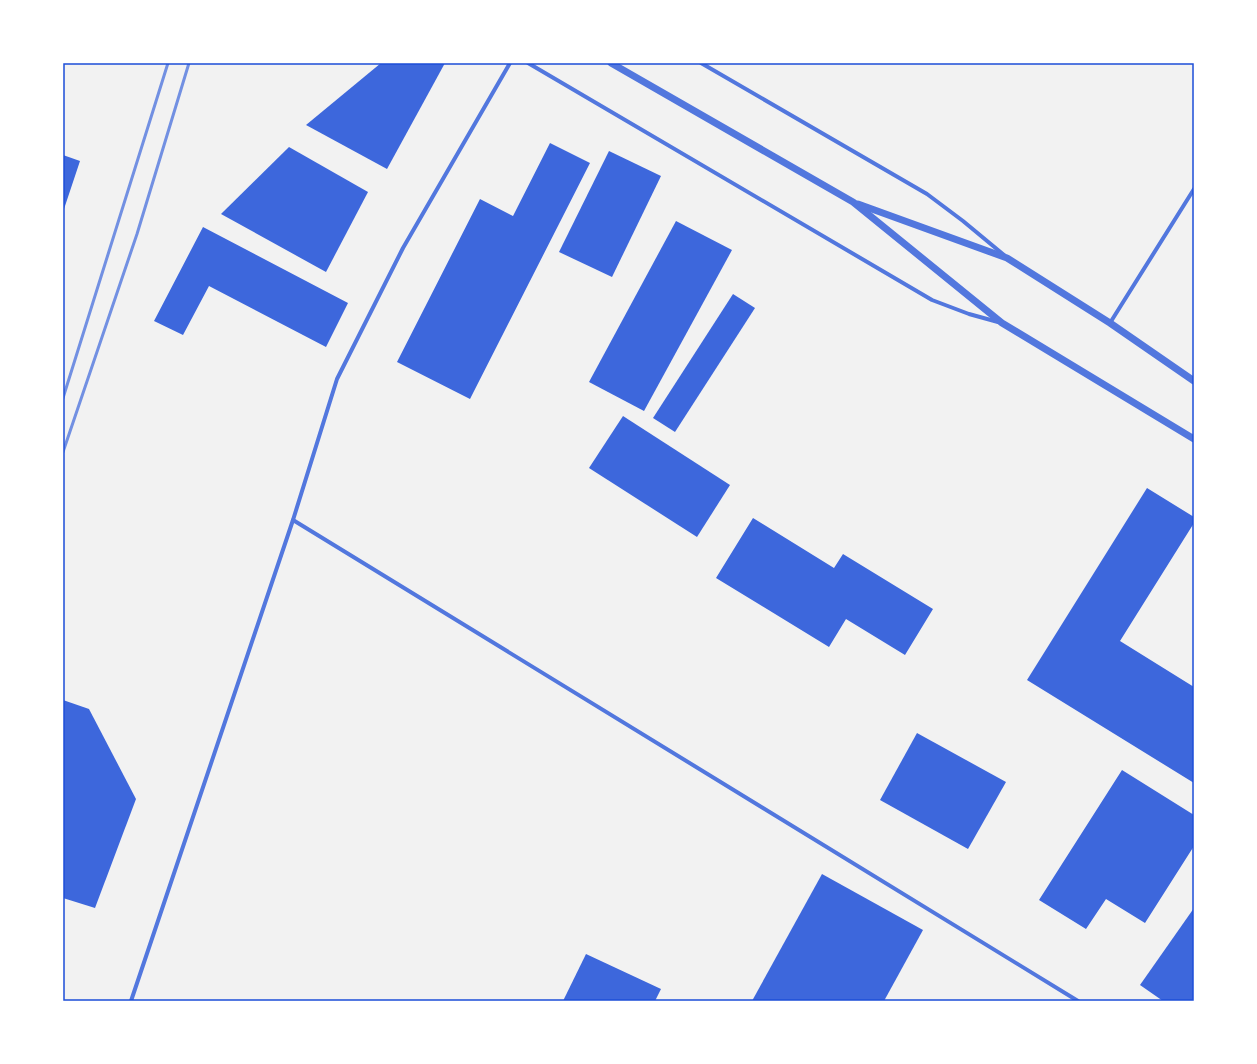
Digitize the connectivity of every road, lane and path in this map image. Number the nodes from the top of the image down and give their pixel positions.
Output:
1 (510, 63) edge
2 (528, 63) edge
3 (611, 63) edge
4 (701, 63) edge
5 (1194, 189) edge
6 (853, 202) junction
7 (1007, 258) junction
8 (1002, 323) junction
9 (1110, 323) junction
10 (1194, 381) edge
11 (1194, 439) edge
12 (294, 520) junction
13 (132, 1001) edge
14 (1078, 1001) edge

1 - 12 street
2 - 8 street
3 - 6 street
4 - 7 street
5 - 9 street
6 - 7 street
6 - 8 street
7 - 9 street
8 - 11 street
9 - 10 street
12 - 13 street
12 - 14 street

